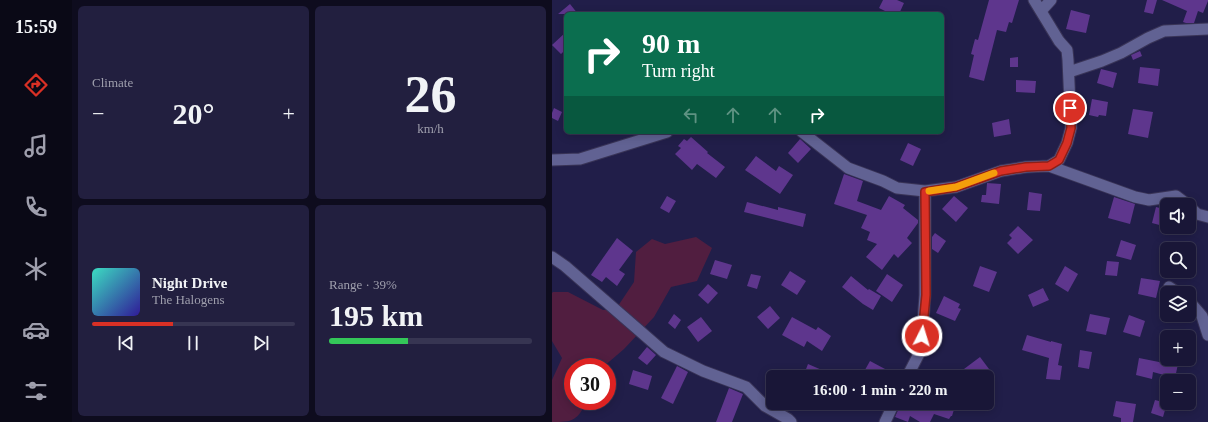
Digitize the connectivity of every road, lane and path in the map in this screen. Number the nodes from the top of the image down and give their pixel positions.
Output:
1 (1034, 0) edge
2 (1051, 0) edge
3 (1041, 12) junction
4 (1208, 29) edge
5 (1069, 72) junction
6 (661, 134) edge
7 (805, 134) edge
8 (552, 160) edge
9 (1049, 166) junction
10 (925, 192) junction
11 (1160, 198) edge
12 (1162, 198) edge
13 (1178, 198) edge
14 (1196, 213) edge
15 (1208, 216) edge
16 (552, 257) edge
17 (1196, 309) edge
18 (1208, 335) edge
19 (911, 370) edge
20 (891, 410) edge
21 (791, 422) edge
22 (885, 422) edge

1 - 3 street
2 - 3 street
3 - 5 street
4 - 5 street
5 - 9 street
6 - 8 street
7 - 10 street
9 - 10 street
9 - 11 street
10 - 19 street
12 - 13 street
14 - 15 street
16 - 21 street
17 - 18 street
20 - 22 street

